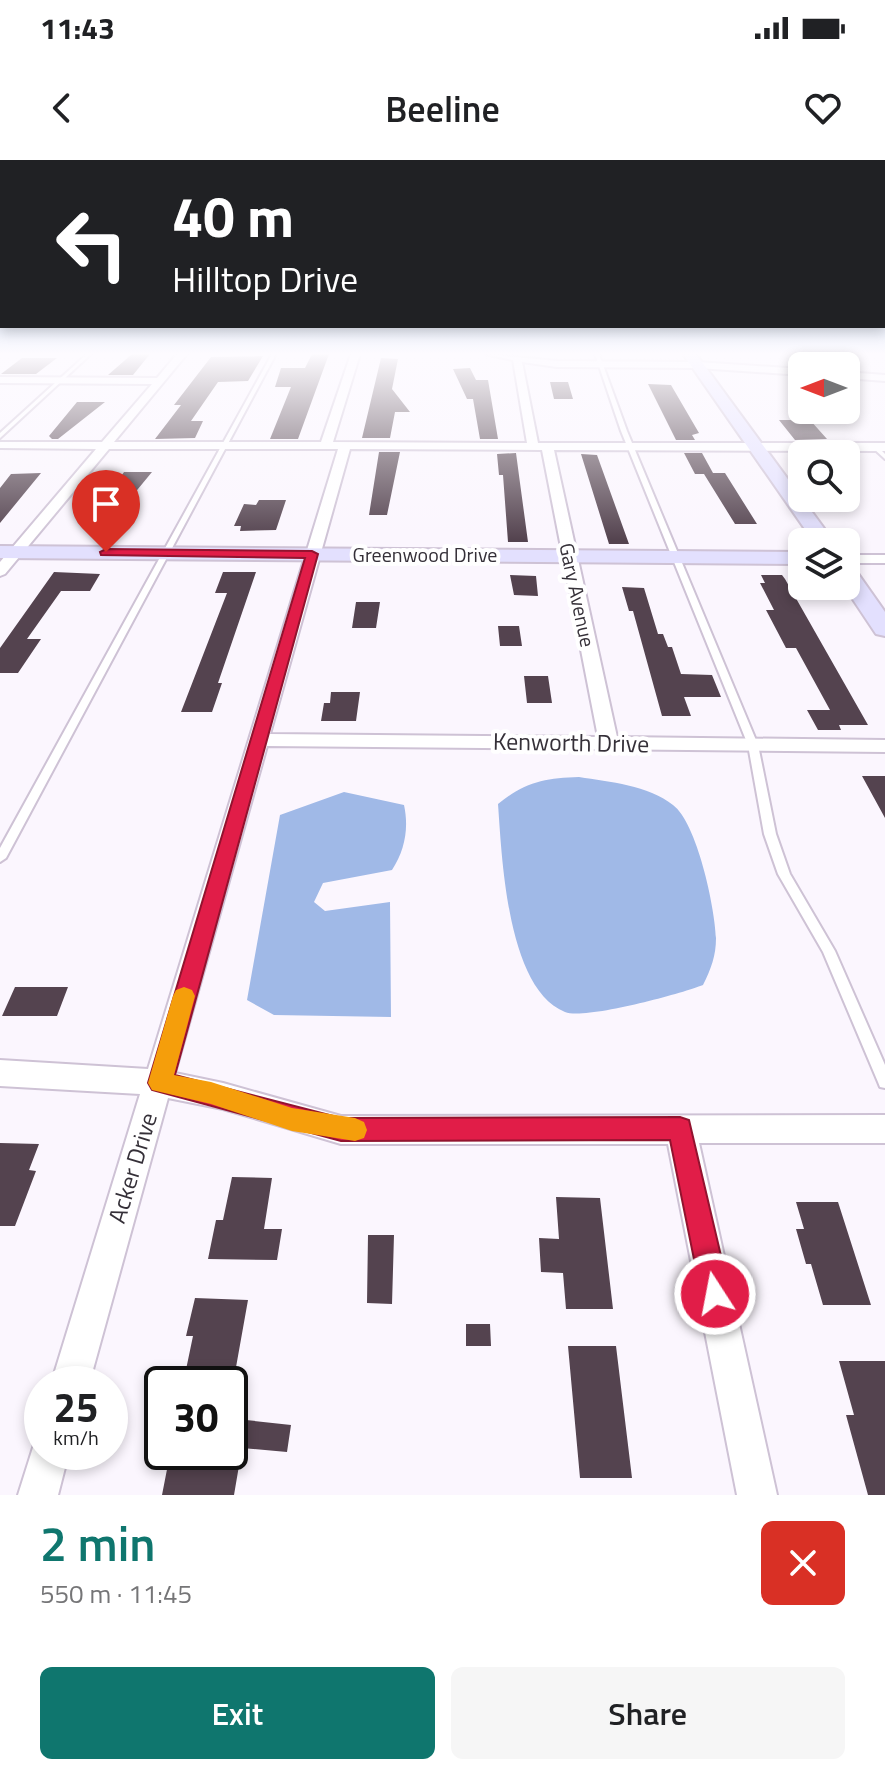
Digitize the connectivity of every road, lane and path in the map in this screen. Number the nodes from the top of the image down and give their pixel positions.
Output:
1 (21, 416) edge
2 (131, 416) edge
3 (238, 416) edge
4 (342, 416) edge
5 (532, 416) edge
6 (620, 416) edge
7 (733, 416) edge
8 (0, 436) edge
9 (0, 445) edge
10 (222, 445) junction
11 (336, 445) junction
12 (753, 445) junction
13 (106, 446) junction
14 (540, 446) junction
15 (631, 446) junction
16 (880, 447) edge
17 (885, 457) edge
18 (814, 528) edge
19 (8, 552) edge
20 (165, 553) junction
21 (312, 554) junction
22 (568, 556) junction
23 (678, 557) junction
24 (788, 558) edge
25 (860, 559) edge
26 (885, 559) edge
27 (0, 571) edge
28 (860, 593) edge
29 (885, 629) edge
30 (258, 740) junction
31 (609, 744) junction
32 (753, 745) junction
33 (885, 746) edge
34 (0, 858) edge
35 (0, 1073) edge
36 (885, 1082) edge
37 (160, 1083) junction
38 (680, 1128) junction
39 (885, 1129) edge
40 (75, 1366) edge
41 (45, 1470) edge
42 (38, 1495) edge
43 (757, 1495) edge

1 - 8 lane
2 - 13 street
3 - 10 lane
4 - 11 street, Acker Drive
5 - 14 street, Gary Avenue
6 - 15 lane
7 - 12 street
9 - 13 street
10 - 11 street
10 - 13 street
10 - 20 lane
11 - 14 street
11 - 21 street, Acker Drive
12 - 15 street
12 - 16 street
12 - 18 street
13 - 19 street
14 - 15 street
14 - 22 street, Gary Avenue
15 - 23 lane
16 - 17 lane
19 - 20 street, Greenwood Drive
19 - 27 street
20 - 21 street, Greenwood Drive
20 - 34 lane
21 - 22 street, Greenwood Drive
21 - 30 street, Acker Drive
22 - 23 street, Greenwood Drive
22 - 31 street, Gary Avenue
23 - 24 street, Greenwood Drive
23 - 32 lane
25 - 26 street
28 - 29 street
30 - 31 street, Kenworth Drive
30 - 37 street, Acker Drive
31 - 32 street, Kenworth Drive
32 - 33 street, Kenworth Drive
32 - 36 lane
35 - 37 street
37 - 38 street
37 - 40 street, Acker Drive
38 - 39 street
38 - 43 street
41 - 42 street

